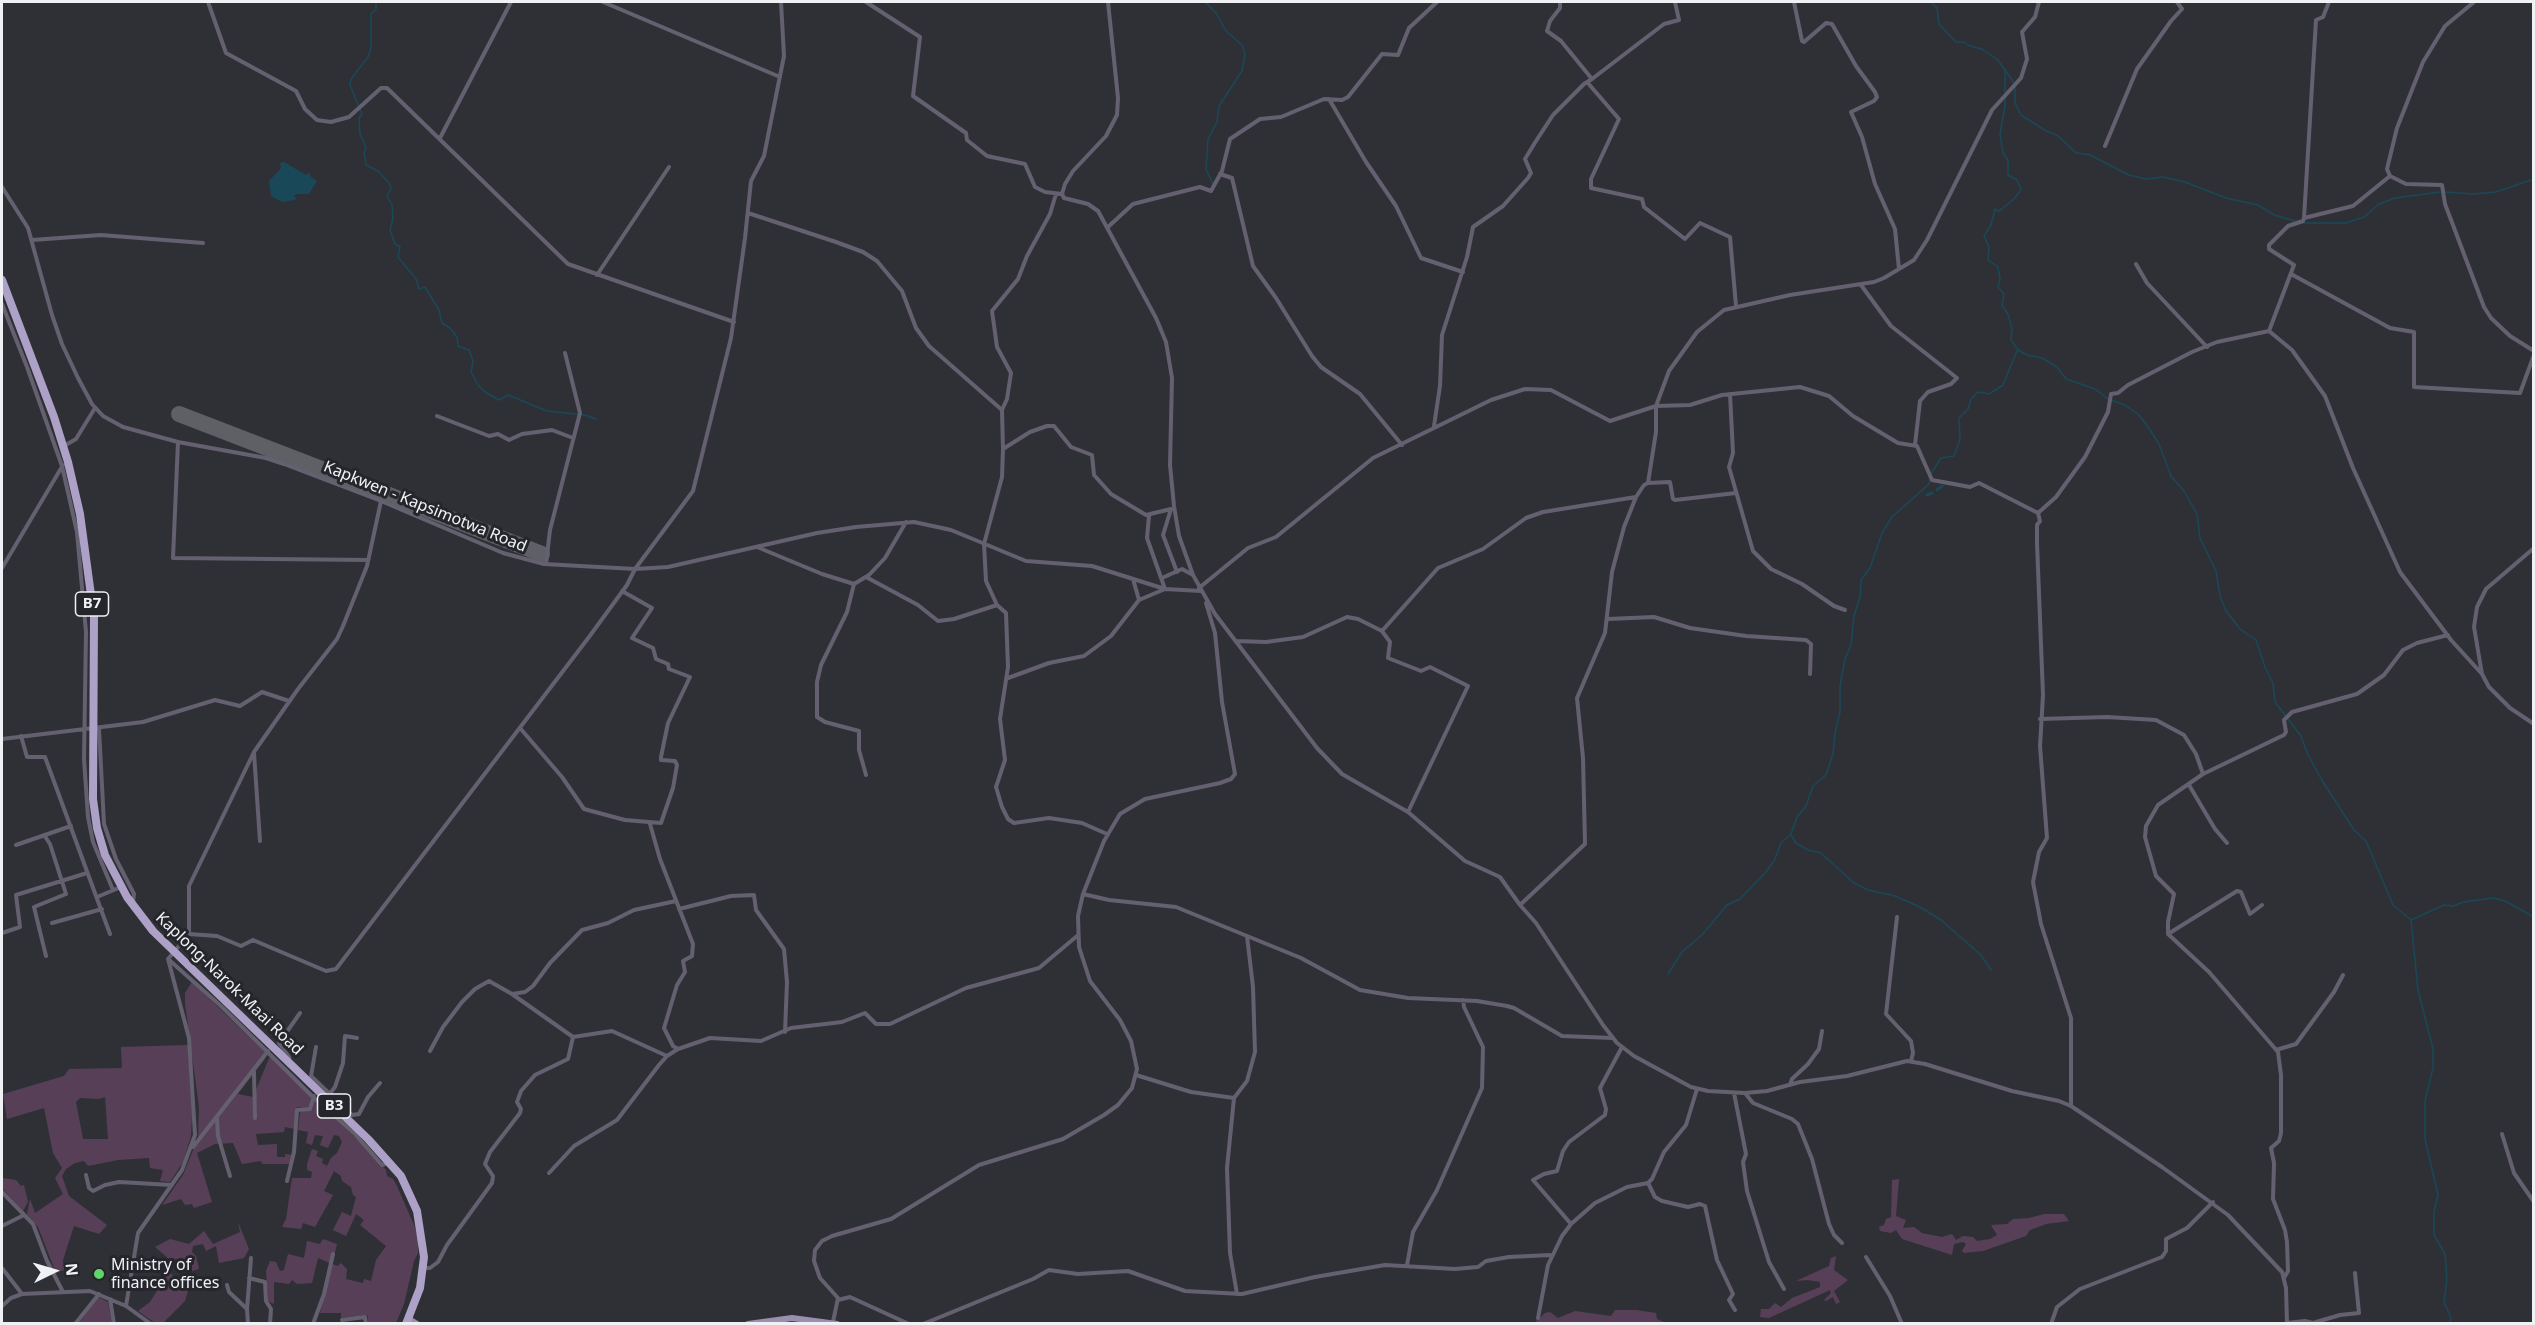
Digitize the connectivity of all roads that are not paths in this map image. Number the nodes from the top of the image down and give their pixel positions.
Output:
1 (208, 2) edge
2 (511, 2) edge
3 (603, 2) edge
4 (781, 2) edge
5 (866, 2) edge
6 (1108, 2) edge
7 (1437, 2) edge
8 (1560, 2) edge
9 (1675, 2) edge
10 (1794, 2) edge
11 (2039, 2) edge
12 (2177, 2) edge
13 (2329, 2) edge
14 (2474, 2) edge
15 (1429, 4) edge
16 (780, 76) junction
17 (1592, 79) junction
18 (1587, 82) junction
19 (1329, 98) junction
20 (440, 138) junction
21 (2105, 146) dead end
22 (669, 167) dead end
23 (1221, 174) junction
24 (2390, 176) junction
25 (2, 187) edge
26 (1059, 194) junction
27 (748, 213) junction
28 (2304, 218) junction
29 (1108, 227) junction
30 (32, 240) junction
31 (203, 243) dead end
32 (2136, 264) dead end
33 (1899, 269) junction
34 (1463, 272) junction
35 (2291, 274) junction
36 (597, 275) junction
37 (2, 280) edge
38 (1861, 285) junction
39 (2, 304) edge
40 (1737, 306) junction
41 (734, 322) junction
42 (2269, 331) junction
43 (2206, 347) junction
44 (565, 353) dead end
45 (2534, 353) edge
46 (1730, 394) junction
47 (1656, 406) junction
48 (95, 408) junction
49 (1002, 410) junction
50 (437, 416) dead end
51 (1434, 426) junction
52 (573, 438) junction
53 (178, 442) junction
54 (1402, 445) junction
55 (63, 446) junction
56 (1915, 446) junction
57 (1003, 450) junction
58 (65, 464) junction
59 (1648, 483) junction
60 (1736, 493) junction
61 (1636, 497) junction
62 (381, 501) junction
63 (1172, 507) junction
64 (2038, 513) junction
65 (1149, 516) junction
66 (906, 522) junction
67 (984, 544) junction
68 (756, 547) junction
69 (2534, 548) edge
70 (368, 560) junction
71 (546, 564) junction
72 (2, 568) edge
73 (635, 570) junction
74 (1178, 572) junction
75 (1193, 575) junction
76 (866, 577) junction
77 (1162, 578) junction
78 (1133, 579) junction
79 (854, 584) junction
80 (1165, 589) junction
81 (1200, 590) junction
82 (622, 591) junction
83 (1205, 599) junction
84 (1139, 600) junction
85 (998, 605) junction
86 (1845, 610) dead end
87 (1608, 619) junction
88 (1382, 631) junction
89 (2448, 635) junction
90 (1236, 641) junction
91 (1810, 674) dead end
92 (2482, 674) junction
93 (1008, 678) junction
94 (289, 701) junction
95 (2040, 719) junction
96 (2534, 724) edge
97 (92, 728) junction
98 (520, 728) junction
99 (21, 736) junction
100 (2, 739) edge
101 (254, 752) junction
102 (2203, 774) junction
103 (866, 775) dead end
104 (96, 780) junction
105 (2189, 785) junction
106 (1408, 812) junction
107 (650, 824) junction
108 (71, 826) junction
109 (93, 829) junction
110 (1107, 834) junction
111 (44, 835) junction
112 (260, 841) dead end
113 (2227, 843) dead end
114 (16, 845) dead end
115 (87, 873) junction
116 (62, 881) junction
117 (117, 889) junction
118 (1083, 894) junction
119 (97, 897) junction
120 (676, 902) junction
121 (132, 905) junction
122 (1520, 905) junction
123 (2262, 905) dead end
124 (102, 909) junction
125 (679, 909) junction
126 (1897, 917) dead end
127 (52, 923) dead end
128 (151, 929) joint
129 (2, 933) edge
130 (110, 934) dead end
131 (189, 934) junction
132 (2168, 934) junction
133 (1077, 936) junction
134 (1247, 936) junction
135 (170, 955) junction
136 (46, 956) dead end
137 (2343, 975) dead end
138 (512, 994) junction
139 (1463, 1000) junction
140 (300, 1013) dead end
141 (1822, 1031) dead end
142 (785, 1032) junction
143 (573, 1037) junction
144 (357, 1038) dead end
145 (1613, 1038) junction
146 (1622, 1046) junction
147 (316, 1047) dead end
148 (270, 1049) junction
149 (678, 1049) junction
150 (2277, 1050) junction
151 (430, 1051) dead end
152 (667, 1056) junction
153 (1911, 1061) junction
154 (290, 1063) junction
155 (254, 1071) junction
156 (1136, 1075) junction
157 (380, 1083) dead end
158 (1790, 1085) junction
159 (1697, 1089) junction
160 (1734, 1093) junction
161 (1745, 1093) junction
162 (316, 1094) junction
163 (327, 1096) junction
164 (1234, 1098) junction
165 (2071, 1106) junction
166 (217, 1118) junction
167 (255, 1118) dead end
168 (2502, 1134) dead end
169 (191, 1149) junction
170 (374, 1149) junction
171 (549, 1173) dead end
172 (86, 1175) dead end
173 (230, 1176) dead end
174 (287, 1181) dead end
175 (1648, 1183) junction
176 (172, 1185) junction
177 (2, 1192) edge
178 (2213, 1202) junction
179 (2534, 1202) edge
180 (24, 1215) junction
181 (1571, 1224) junction
182 (2, 1226) edge
183 (1842, 1243) dead end
184 (333, 1254) dead end
185 (1551, 1255) junction
186 (1866, 1257) dead end
187 (251, 1258) dead end
188 (1407, 1265) junction
189 (2, 1268) edge
190 (423, 1268) junction
191 (2355, 1273) dead end
192 (249, 1278) junction
193 (2284, 1278) junction
194 (226, 1285) dead end
195 (1784, 1289) dead end
196 (63, 1292) junction
197 (22, 1294) junction
198 (99, 1294) junction
199 (1237, 1294) junction
200 (110, 1299) junction
201 (838, 1300) junction
202 (2, 1306) edge
203 (126, 1306) junction
204 (247, 1309) junction
205 (1735, 1310) dead end
206 (1538, 1318) dead end
207 (342, 1320) dead end
208 (407, 1321) edge
209 (75, 1323) edge
210 (114, 1323) edge
211 (151, 1323) edge
212 (248, 1323) edge
213 (270, 1323) edge
214 (314, 1323) edge
215 (366, 1323) edge
216 (417, 1323) edge
217 (748, 1323) edge
218 (835, 1323) edge
219 (909, 1323) edge
220 (922, 1323) edge
221 (1902, 1323) edge
222 (2051, 1323) edge
223 (2287, 1323) edge

1 - 20 street
2 - 20 street
3 - 16 street
4 - 16 street
5 - 26 street
6 - 26 street
7 - 15 street
8 - 17 street
9 - 17 street
10 - 33 street
11 - 33 street
12 - 21 street
13 - 28 street
14 - 24 street
15 - 19 street
16 - 27 street
17 - 18 street
18 - 34 street
18 - 40 street
19 - 23 street
19 - 34 street
20 - 36 street
22 - 36 street
23 - 29 street
23 - 54 street
24 - 28 street
24 - 45 street
25 - 30 street, Kapkwen - Kapsimotwa Road
26 - 29 street
26 - 49 street
27 - 41 street
27 - 49 street
28 - 35 street
29 - 63 street
30 - 31 street
30 - 48 street, Kapkwen - Kapsimotwa Road
32 - 43 street
33 - 38 street
34 - 51 street
35 - 42 street
35 - 45 street
36 - 41 street
37 - 55 highway, Kaplong-Narok-Maai Road / B7
38 - 40 street
38 - 56 street
39 - 58 street
40 - 47 street
41 - 73 street
42 - 43 street
42 - 89 street
43 - 64 street
44 - 52 street
46 - 47 street
46 - 56 street
46 - 60 street
47 - 51 street
47 - 59 street
48 - 53 street, Kapkwen - Kapsimotwa Road
48 - 55 street
49 - 57 street
50 - 52 street
51 - 54 street
52 - 71 street
53 - 62 street, Kapkwen - Kapsimotwa Road
53 - 70 street
54 - 81 street
55 - 58 highway, Kaplong-Narok-Maai Road / B7
56 - 64 street
57 - 65 street
57 - 67 street
58 - 72 street
58 - 97 highway, Kaplong-Narok-Maai Road / B7
59 - 60 street
59 - 61 street
60 - 86 street
61 - 87 street
61 - 88 street
62 - 70 street
62 - 71 street, Kapkwen - Kapsimotwa Road
63 - 65 street
63 - 74 street
63 - 75 street
64 - 95 street
65 - 77 street
66 - 67 street, Kapkwen - Kapsimotwa Road
66 - 68 street, Kapkwen - Kapsimotwa Road
66 - 76 street
67 - 78 street, Kapkwen - Kapsimotwa Road
67 - 85 street
68 - 73 street, Kapkwen - Kapsimotwa Road
68 - 79 street
69 - 92 street
70 - 94 street
71 - 73 street, Kapkwen - Kapsimotwa Road
73 - 82 street
74 - 75 street
74 - 77 street
75 - 81 street
76 - 79 street
76 - 85 street
77 - 80 street
78 - 80 street, Kapkwen - Kapsimotwa Road
78 - 84 street
79 - 103 street
80 - 81 street, Kapkwen - Kapsimotwa Road
80 - 84 street
81 - 83 street
82 - 98 street
82 - 107 street
83 - 90 street
83 - 110 street
84 - 93 street
85 - 93 street
87 - 91 street
87 - 122 street
88 - 90 street
88 - 106 street
89 - 92 street
89 - 102 street
90 - 106 street
92 - 96 street
93 - 110 street
94 - 97 street
94 - 101 street
95 - 102 street
95 - 165 street
97 - 99 street
97 - 104 highway, Kaplong-Narok-Maai Road / B7
97 - 109 street
98 - 107 street
98 - 131 street
99 - 100 street
99 - 108 street
101 - 112 street
101 - 131 street
102 - 105 street
104 - 109 highway, Kaplong-Narok-Maai Road / B7
104 - 121 street
105 - 113 street
105 - 132 street
106 - 122 street
107 - 120 street
108 - 111 street
108 - 115 street
109 - 117 highway, Kaplong-Narok-Maai Road / B7
110 - 118 street
111 - 114 street
111 - 116 street
115 - 116 street
115 - 119 street
116 - 129 street
116 - 136 street
117 - 119 street
117 - 121 highway, Kaplong-Narok-Maai Road / B7
118 - 133 street
118 - 134 street
119 - 124 street
120 - 125 street
120 - 138 street
121 - 128 highway, Kaplong-Narok-Maai Road / B7
122 - 145 street
123 - 132 street
124 - 127 street
124 - 130 street
125 - 142 street
125 - 149 street
126 - 153 street
128 - 135 highway, Kaplong-Narok-Maai Road / B3
131 - 135 street
132 - 150 street
133 - 142 street
133 - 156 street
134 - 139 street
134 - 164 street
135 - 148 highway, Kaplong-Narok-Maai Road / B3
135 - 169 street
137 - 150 street
138 - 143 street
138 - 151 street
139 - 145 street
139 - 188 street
140 - 154 street
141 - 158 street
142 - 149 street
143 - 152 street
143 - 190 street
144 - 163 street
145 - 146 street
146 - 159 street
146 - 181 street
147 - 163 street
148 - 154 highway, Kaplong-Narok-Maai Road / B3
148 - 155 street
148 - 162 street
149 - 152 street
150 - 193 street
152 - 171 street
153 - 158 street
153 - 165 street
154 - 162 highway, Kaplong-Narok-Maai Road / B3
155 - 166 street
155 - 167 street
156 - 164 street
156 - 201 street
157 - 163 street
158 - 161 street
159 - 160 street
159 - 175 street
160 - 161 street
160 - 195 street
161 - 183 street
162 - 163 highway, Kaplong-Narok-Maai Road / B3
162 - 170 street
162 - 174 street
163 - 170 highway, Kaplong-Narok-Maai Road / B3
164 - 199 street
165 - 178 street
166 - 169 street
166 - 173 street
168 - 179 street
169 - 176 street
170 - 190 highway, Kaplong-Narok-Maai Road / B3
172 - 176 street
175 - 181 street
175 - 205 street
176 - 203 street
177 - 180 street
178 - 193 street
178 - 222 street
180 - 182 street
180 - 196 street
181 - 185 street
184 - 214 street
185 - 188 street
185 - 206 street
186 - 221 street
187 - 192 street
188 - 199 street
189 - 197 street
190 - 208 highway, Kaplong-Narok-Maai Road / B3
191 - 223 street
192 - 204 street
192 - 213 street
193 - 223 street
194 - 204 street
196 - 197 street
196 - 198 street
197 - 202 street
198 - 200 street
198 - 209 street
199 - 220 street
200 - 203 street
200 - 210 street
201 - 218 street
201 - 219 street
203 - 211 street
204 - 212 street
207 - 215 street
208 - 216 main road
217 - 218 main road

